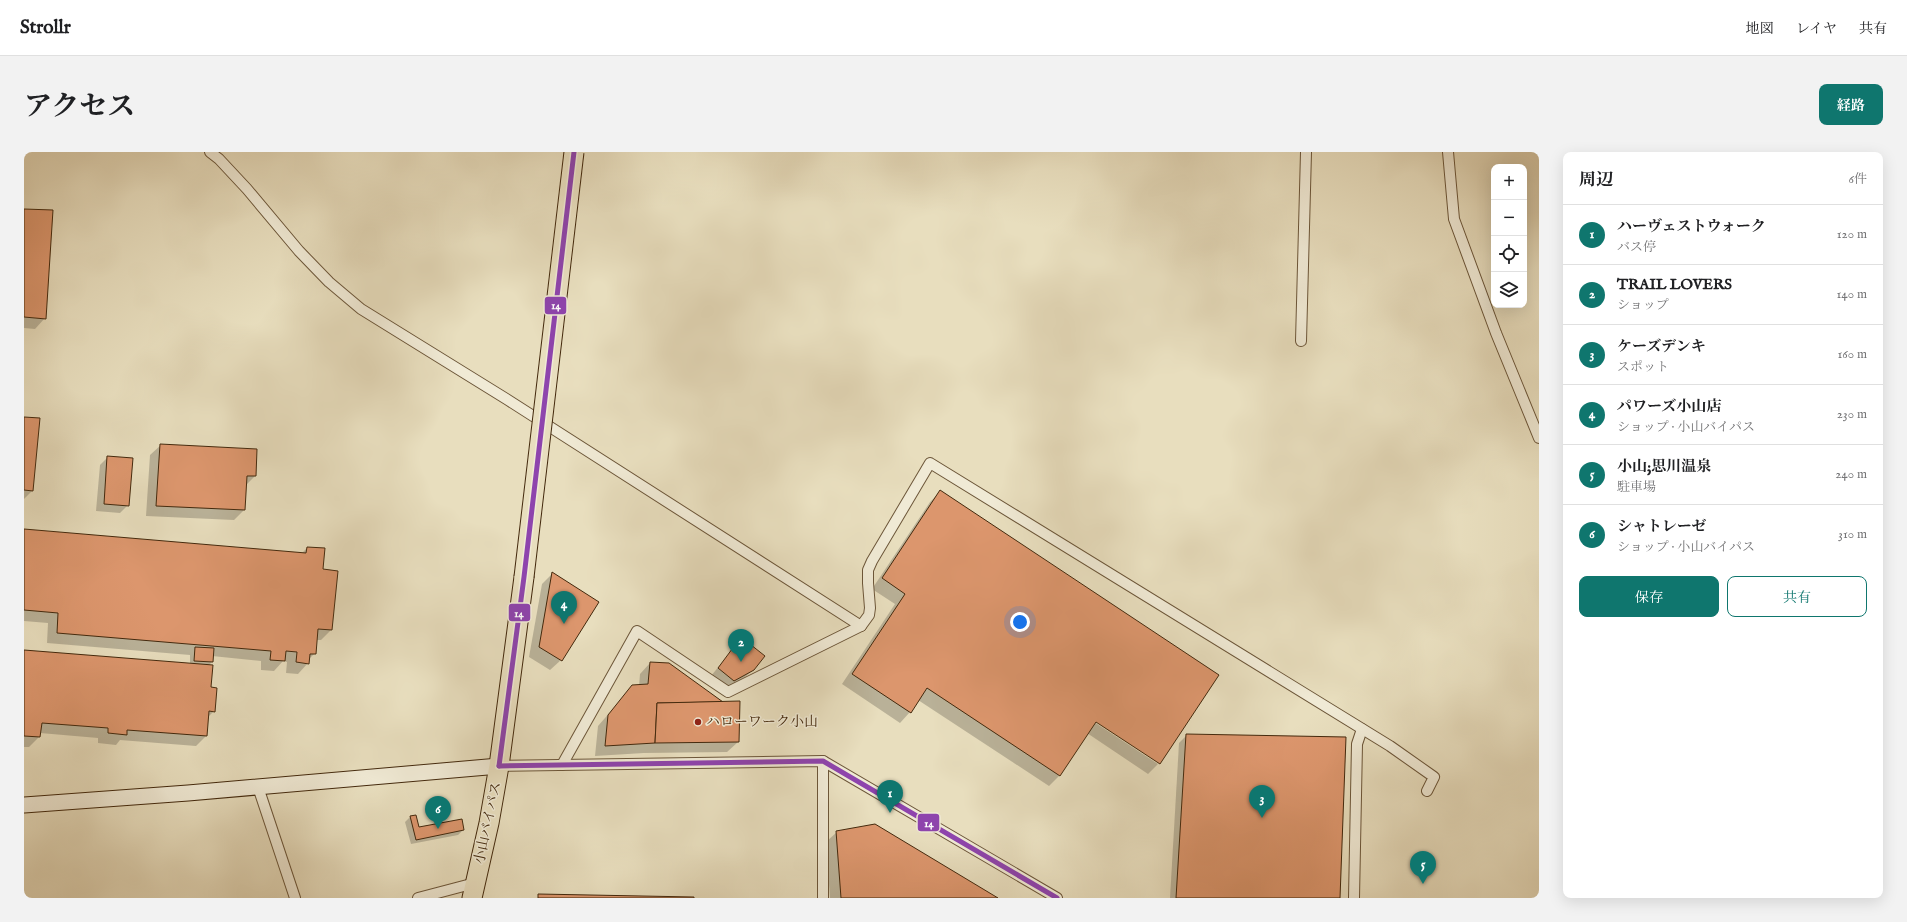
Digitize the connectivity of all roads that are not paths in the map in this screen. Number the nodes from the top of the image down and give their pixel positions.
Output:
1 (210, 152) edge
2 (574, 152) edge
3 (1306, 152) edge
4 (1448, 152) edge
5 (1301, 341) dead end
6 (1539, 438) edge
7 (861, 626) junction
8 (1362, 729) junction
9 (823, 762) junction
10 (562, 765) junction
11 (499, 766) junction
12 (258, 787) junction
13 (1427, 791) dead end
14 (24, 805) edge
15 (474, 890) edge
16 (295, 898) edge
17 (418, 898) edge
18 (823, 898) edge
19 (1057, 898) edge
20 (1354, 898) edge

1 - 7 street
2 - 11 highway, 小山バイパス, bridge
3 - 5 street
4 - 6 street
7 - 8 street
7 - 10 street
8 - 13 street
8 - 20 street
9 - 10 street
9 - 18 street
9 - 19 street
10 - 11 street
11 - 12 street
11 - 15 highway, 小山バイパス
12 - 14 street
12 - 16 street
15 - 17 street

